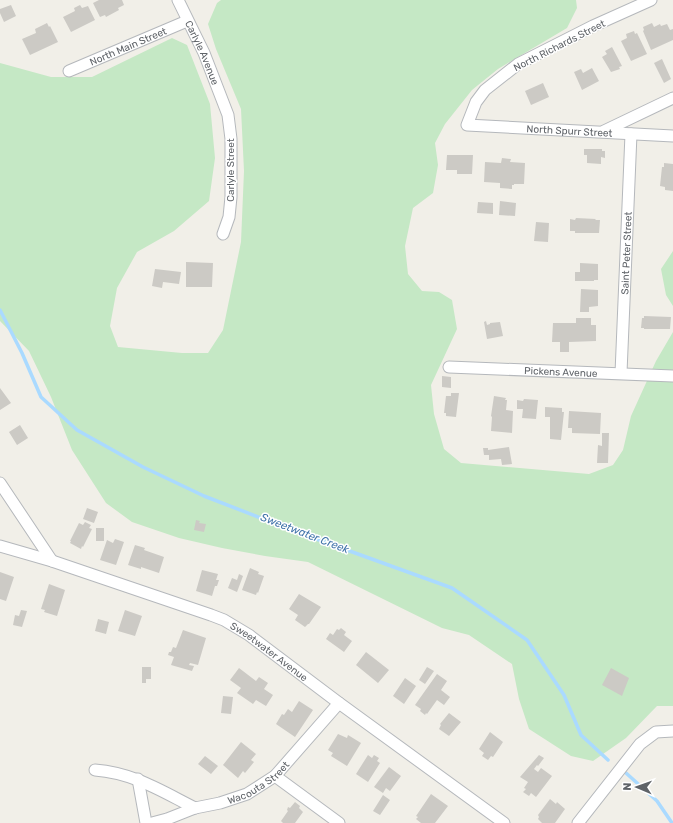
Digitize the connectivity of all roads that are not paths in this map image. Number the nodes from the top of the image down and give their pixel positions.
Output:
1 (178, 0) edge
2 (651, 0) edge
3 (187, 21) junction
4 (69, 71) dead end
5 (673, 98) edge
6 (225, 105) joint
7 (467, 125) joint
8 (602, 132) junction
9 (631, 134) junction
10 (673, 136) edge
11 (223, 234) dead end
12 (449, 367) dead end
13 (621, 373) junction
14 (673, 376) edge
15 (0, 483) edge
16 (0, 546) edge
17 (52, 561) junction
18 (339, 703) junction
19 (673, 730) edge
20 (95, 770) dead end
21 (275, 776) junction
22 (138, 779) junction
23 (195, 808) junction
24 (169, 821) edge
25 (146, 823) edge
26 (152, 823) edge
27 (339, 823) edge
28 (504, 823) edge
29 (578, 823) edge

1 - 3 street, Carlyle Avenue
2 - 7 street, North Richards Street
3 - 4 street, North Main Street
3 - 6 street, Carlyle Avenue
5 - 8 street
6 - 11 street, Carlyle Street
7 - 8 street, North Spurr Street
8 - 9 street, North Spurr Street
9 - 10 street, North Spurr Street
9 - 13 street, Saint Peter Street
12 - 13 street, Pickens Avenue
13 - 14 street, Pickens Avenue
15 - 17 street
16 - 17 street, Sweetwater Avenue
17 - 18 street, Sweetwater Avenue
18 - 21 street, Wacouta Street
18 - 28 street, Sweetwater Avenue
19 - 29 street
20 - 22 street
21 - 23 street, Wacouta Street
21 - 27 street
22 - 23 street
22 - 25 street
23 - 24 street, Wacouta Street
24 - 26 street, Wacouta Street

